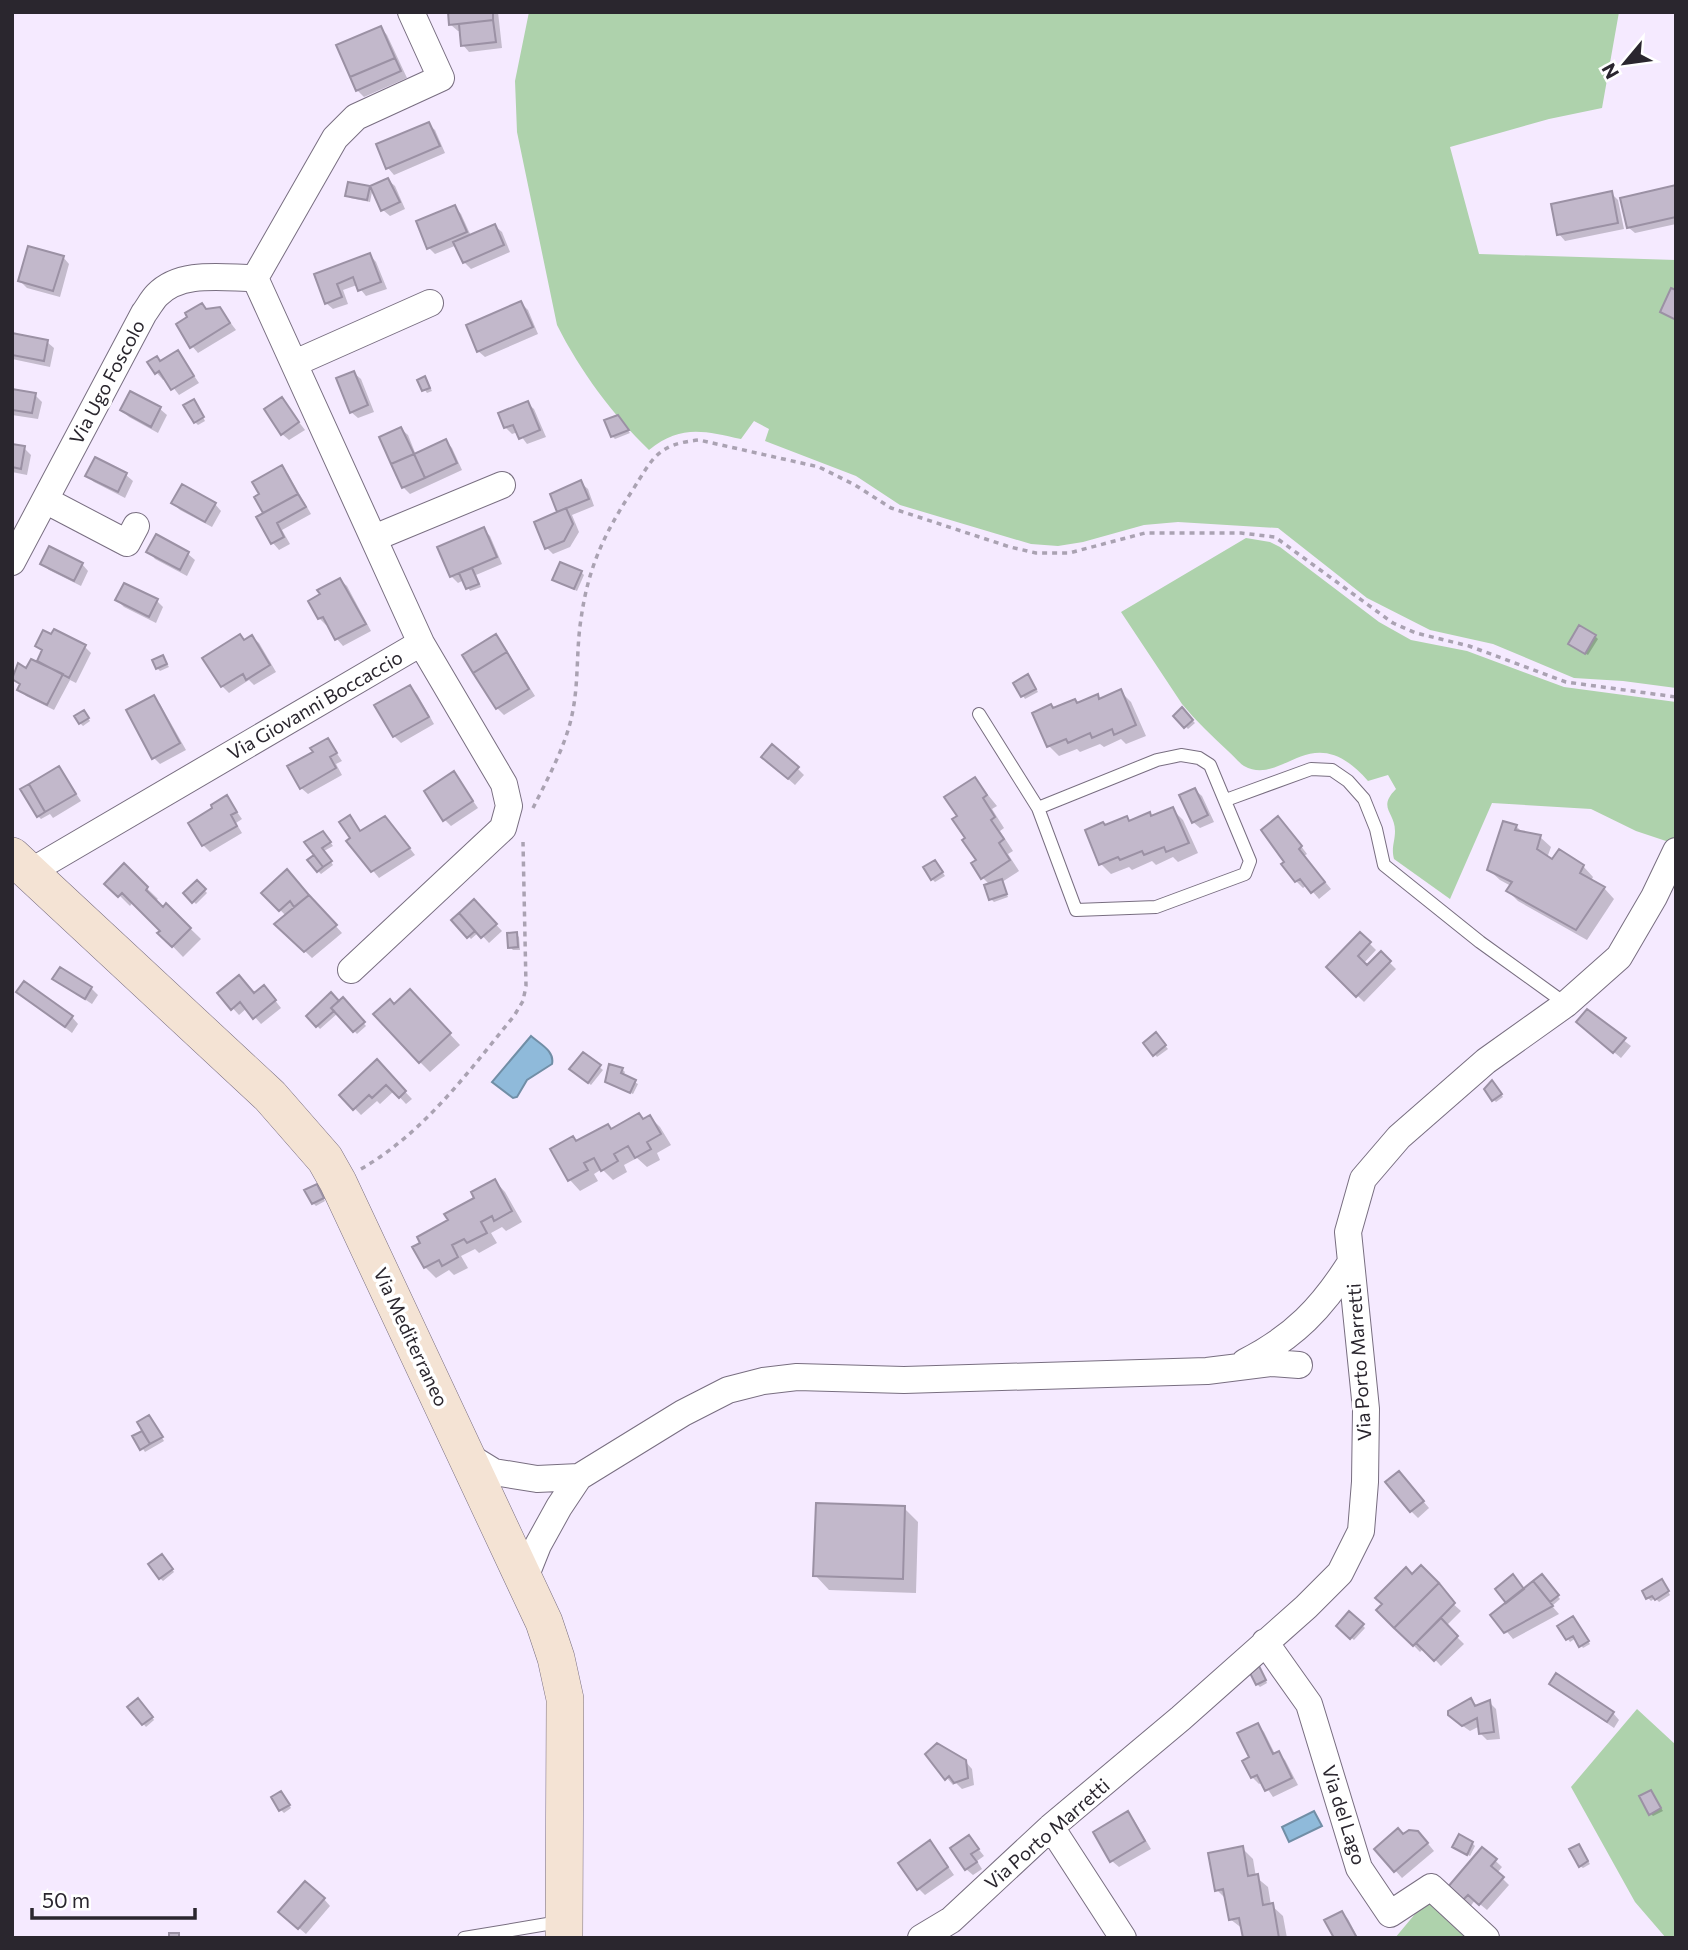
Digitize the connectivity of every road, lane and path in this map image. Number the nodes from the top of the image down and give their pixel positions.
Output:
1 (411, 12) edge
2 (255, 278) junction
3 (430, 303) dead end
4 (295, 363) junction
5 (502, 485) dead end
6 (45, 500) junction
7 (136, 526) dead end
8 (374, 538) junction
9 (12, 562) edge
10 (421, 643) junction
11 (1676, 696) edge
12 (979, 714) dead end
13 (1226, 800) junction
14 (1038, 808) junction
15 (530, 813) dead end
16 (524, 832) dead end
17 (1676, 850) edge
18 (21, 864) edge
19 (351, 970) dead end
20 (1566, 1004) junction
21 (338, 1182) junction
22 (1352, 1262) junction
23 (1299, 1365) dead end
24 (1237, 1366) junction
25 (468, 1456) junction
26 (579, 1477) junction
27 (524, 1580) junction
28 (1265, 1642) junction
29 (1051, 1827) junction
30 (564, 1930) edge
31 (464, 1938) edge
32 (921, 1938) edge
33 (1123, 1938) edge
34 (1486, 1938) edge

1 - 2 street
2 - 4 street
2 - 6 street, Via Ugo Foscolo
3 - 4 street
4 - 8 street
5 - 8 street
6 - 7 street
6 - 9 street, Via Ugo Foscolo
8 - 10 street
10 - 18 street, Via Giovanni Boccaccio
10 - 19 street, Via Giovanni Boccaccio
11 - 15 path
12 - 14 lane
13 - 14 lane
13 - 14 lane
13 - 20 lane
16 - 21 path
17 - 20 street, Via Porto Marretti
18 - 21 street, Via Mediterraneo
20 - 22 street, Via Porto Marretti
21 - 25 street, Via Mediterraneo
22 - 24 street
22 - 28 street, Via Porto Marretti
23 - 24 street
24 - 26 street
25 - 26 street
25 - 27 street, Via Mediterraneo
26 - 27 street
27 - 30 street, Via Mediterraneo
28 - 29 street, Via Porto Marretti
28 - 34 street, Via del Lago
29 - 32 street, Via Porto Marretti
29 - 33 street
30 - 31 lane

